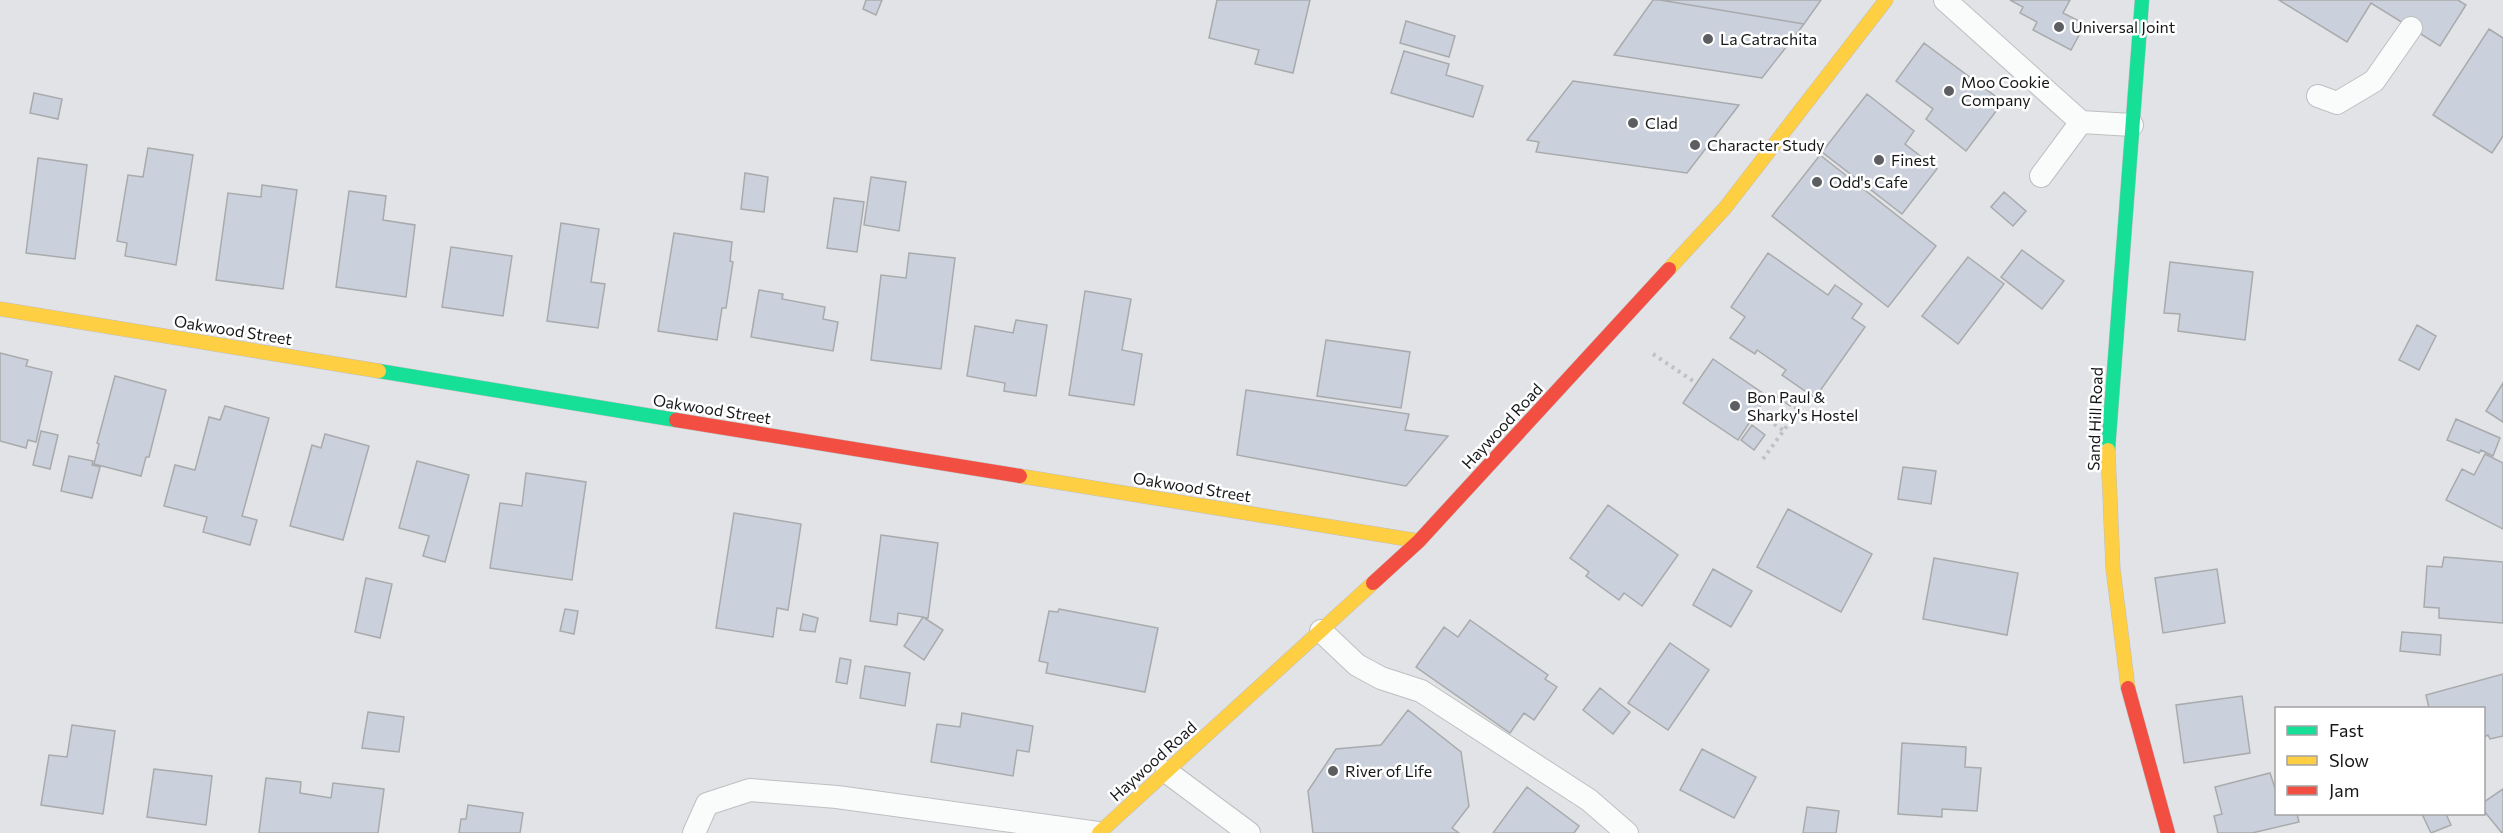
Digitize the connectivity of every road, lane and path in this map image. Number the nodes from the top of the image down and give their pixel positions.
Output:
1 (1887, 0) edge
2 (1945, 0) edge
3 (2142, 0) edge
4 (2411, 28) dead end
5 (2318, 96) dead end
6 (2081, 122) junction
7 (2132, 125) junction
8 (2041, 176) dead end
9 (0, 309) edge
10 (1653, 354) dead end
11 (1696, 383) dead end
12 (1792, 403) dead end
13 (1774, 424) dead end
14 (1783, 430) junction
15 (1763, 459) dead end
16 (1419, 541) junction
17 (1321, 631) junction
18 (1167, 772) junction
19 (694, 833) edge
20 (1099, 833) edge
21 (1249, 833) edge
22 (1627, 833) edge
23 (2168, 833) edge

1 - 16 street, Haywood Road
2 - 6 lane
3 - 7 street, Sand Hill Road
4 - 5 lane
6 - 7 lane
6 - 8 lane
7 - 23 street, Sand Hill Road
9 - 16 street, Oakwood Street
10 - 11 path
12 - 14 path
13 - 14 path
14 - 15 path
16 - 17 street, Haywood Road
17 - 18 street, Haywood Road
17 - 22 lane
18 - 20 street, Haywood Road
18 - 21 lane
19 - 20 lane

